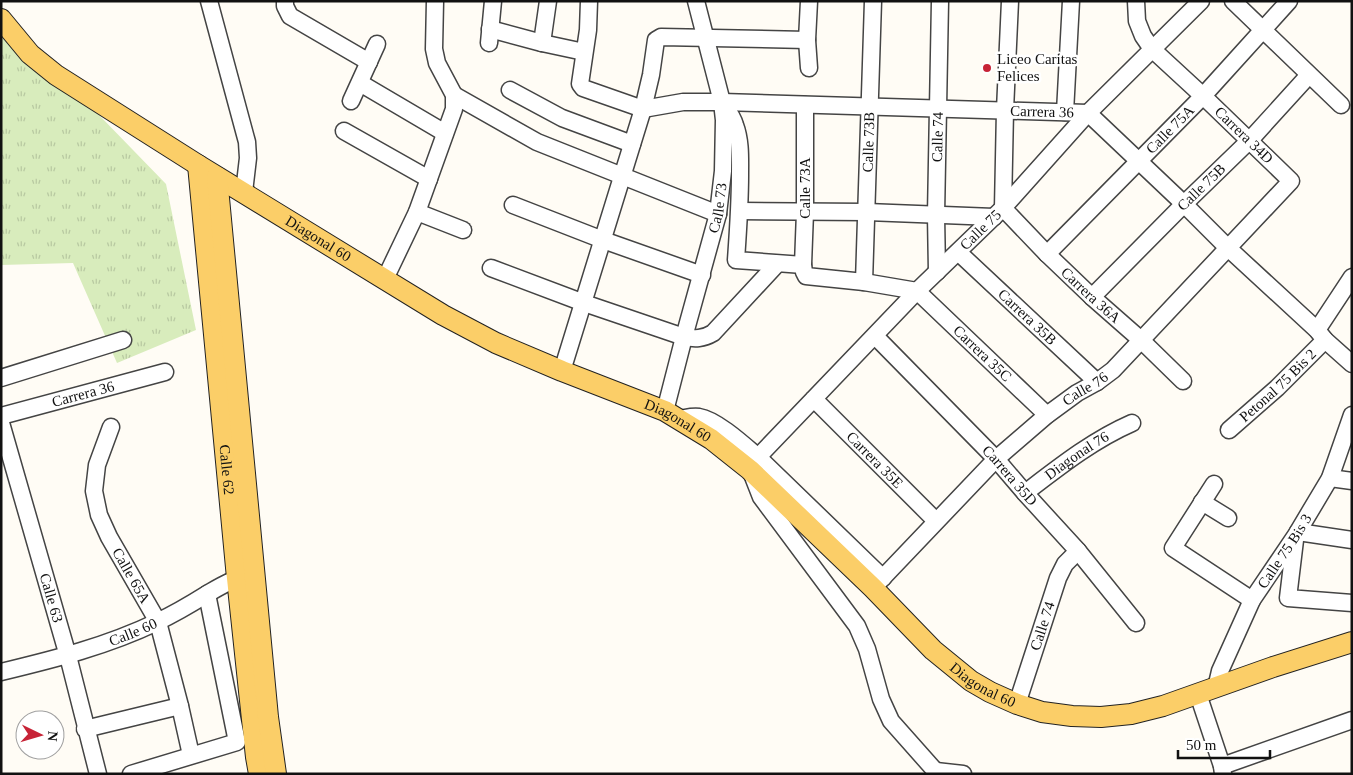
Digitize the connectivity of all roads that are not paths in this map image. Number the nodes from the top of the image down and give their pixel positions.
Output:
1 (209, 1) edge
2 (285, 1) edge
3 (435, 1) edge
4 (494, 1) edge
5 (548, 1) edge
6 (589, 1) edge
7 (696, 1) edge
8 (809, 1) edge
9 (873, 1) edge
10 (940, 1) edge
11 (1010, 1) edge
12 (1071, 1) edge
13 (1136, 1) edge
14 (1201, 1) edge
15 (1233, 1) edge
16 (1289, 1) edge
17 (1, 19) edge
18 (1264, 30) junction
19 (704, 38) junction
20 (807, 40) junction
21 (542, 43) junction
22 (377, 44) dead end
23 (1152, 49) junction
24 (584, 52) junction
25 (369, 62) junction
26 (809, 68) dead end
27 (1309, 75) junction
28 (360, 83) junction
29 (510, 90) dead end
30 (454, 95) junction
31 (1203, 96) junction
32 (351, 102) dead end
33 (722, 102) junction
34 (804, 104) junction
35 (1341, 106) dead end
36 (869, 107) junction
37 (643, 109) junction
38 (938, 109) junction
39 (1005, 110) junction
40 (1065, 112) junction
41 (1088, 113) junction
42 (344, 131) dead end
43 (445, 133) junction
44 (1250, 140) junction
45 (632, 144) junction
46 (1139, 161) junction
47 (198, 165) junction
48 (622, 176) junction
49 (217, 177) junction
50 (429, 179) junction
51 (1291, 181) joint
52 (244, 192) junction
53 (1184, 204) junction
54 (513, 205) dead end
55 (740, 211) junction
56 (417, 212) junction
57 (805, 212) junction
58 (867, 212) junction
59 (998, 212) junction
60 (718, 214) junction
61 (936, 215) junction
62 (463, 230) dead end
63 (603, 240) junction
64 (1228, 248) junction
65 (958, 252) junction
66 (1047, 254) junction
67 (777, 264) junction
68 (491, 268) dead end
69 (804, 269) junction
70 (937, 272) junction
71 (702, 275) junction
72 (1352, 277) edge
73 (385, 279) junction
74 (864, 282) junction
75 (917, 292) junction
76 (1092, 297) junction
77 (584, 303) junction
78 (1321, 335) junction
79 (875, 336) junction
80 (684, 338) junction
81 (123, 340) dead end
82 (1141, 340) junction
83 (1352, 364) edge
84 (562, 371) junction
85 (165, 372) dead end
86 (1, 378) edge
87 (1183, 381) dead end
88 (1097, 382) junction
89 (814, 399) junction
90 (672, 415) junction
91 (1047, 415) junction
92 (1, 416) edge
93 (1351, 418) edge
94 (1132, 423) dead end
95 (1, 424) edge
96 (111, 427) dead end
97 (1230, 430) dead end
98 (996, 459) junction
99 (754, 464) junction
100 (1330, 478) junction
101 (1352, 481) edge
102 (1214, 484) dead end
103 (1024, 493) junction
104 (1202, 502) junction
105 (1228, 518) dead end
106 (936, 521) junction
107 (1297, 534) junction
108 (1352, 540) edge
109 (1078, 551) junction
110 (246, 576) junction
111 (878, 583) junction
112 (207, 594) junction
113 (1252, 600) junction
114 (1352, 603) edge
115 (158, 622) junction
116 (1136, 623) dead end
117 (1352, 642) edge
118 (68, 656) junction
119 (1, 672) edge
120 (1207, 691) junction
121 (1017, 704) junction
122 (180, 706) junction
123 (1352, 720) edge
124 (86, 729) junction
125 (191, 755) junction
126 (1222, 770) edge
127 (937, 772) edge
128 (98, 774) edge
129 (131, 774) edge
130 (259, 774) edge
131 (276, 774) edge
132 (963, 774) edge

1 - 52 street
2 - 25 street
3 - 30 street
4 - 21 street
5 - 21 street
6 - 24 street
7 - 19 street, Calle 73
8 - 20 street
9 - 36 street, Calle 73B
10 - 38 street, Calle 74
11 - 39 street
12 - 40 street
13 - 23 street, Carrera 34D
14 - 23 street, Calle 75
15 - 18 street
16 - 18 street, Calle 75A
17 - 47 main road, Diagonal 60
18 - 27 street
18 - 31 street, Calle 75A
19 - 20 street
19 - 33 street, Calle 73
19 - 37 street
20 - 26 street
21 - 24 street
22 - 25 street
23 - 31 street, Carrera 34D
23 - 41 street, Calle 75
24 - 37 street
25 - 28 street
27 - 35 street
27 - 44 street, Calle 75B
28 - 32 street
28 - 43 street
29 - 45 street
30 - 43 street
30 - 48 street
31 - 44 street, Carrera 34D
31 - 46 street, Calle 75A
33 - 34 street, Carrera 36
33 - 37 street, Carrera 36
33 - 55 street
33 - 60 street, Calle 73
34 - 36 street, Carrera 36
34 - 57 street, Calle 73A
36 - 38 street, Carrera 36
36 - 58 street, Calle 73B
37 - 45 street
38 - 39 street, Carrera 36
38 - 61 street, Calle 74
39 - 40 street, Carrera 36
39 - 59 street
40 - 41 street, Carrera 36
41 - 46 street, Carrera 36
41 - 59 street, Calle 75
42 - 50 street
43 - 50 street
44 - 51 street, Carrera 34D
44 - 53 street, Calle 75B
45 - 48 street
46 - 53 street, Carrera 36
46 - 66 street, Calle 75A
47 - 49 main road, Diagonal 60
47 - 110 main road, Calle 62
48 - 60 street
48 - 63 street
49 - 52 main road, Diagonal 60
49 - 110 main road, Calle 62
50 - 56 street
51 - 64 street, Calle 76
52 - 73 main road, Diagonal 60
53 - 64 street, Carrera 36
53 - 76 street, Calle 75B
54 - 63 street
55 - 57 street
55 - 67 street
56 - 62 street
56 - 73 street
57 - 58 street
57 - 69 street, Calle 73A
58 - 61 street
58 - 74 street, Calle 73B
59 - 61 street
59 - 65 street, Calle 75
59 - 66 street, Carrera 36A
60 - 71 street, Calle 73
61 - 70 street, Calle 74
63 - 71 street
63 - 77 street
64 - 78 street, Carrera 36
64 - 82 street, Calle 76
65 - 70 street, Calle 75
65 - 88 street, Carrera 35B
66 - 76 street, Carrera 36A
67 - 69 street
67 - 80 street
68 - 77 street
69 - 74 street
70 - 75 street, Calle 75
71 - 80 street, Calle 73
72 - 78 street, Petonal 75 Bis 2
73 - 84 main road, Diagonal 60
74 - 75 street
75 - 79 street, Calle 75
75 - 91 street, Carrera 35C
76 - 82 street, Carrera 36A
77 - 80 street
77 - 84 street
78 - 83 street, Carrera 36
78 - 97 street, Petonal 75 Bis 2
79 - 89 street, Calle 75
79 - 98 street, Carrera 35D
80 - 90 street, Calle 73
81 - 86 street
82 - 87 street, Carrera 36A
82 - 88 street, Calle 76
84 - 90 main road, Diagonal 60
85 - 92 street, Carrera 36
88 - 91 street, Calle 76
89 - 99 street, Calle 75
89 - 106 street, Carrera 35E
90 - 99 main road, Diagonal 60
91 - 98 street, Calle 76
93 - 100 street, Calle 75 Bis 3
94 - 103 street, Diagonal 76
95 - 118 street, Calle 63
96 - 115 street, Calle 65A
98 - 103 street, Carrera 35D
98 - 106 street, Calle 76
99 - 111 main road, Diagonal 60
99 - 127 street
100 - 101 street
100 - 107 street, Calle 75 Bis 3
102 - 104 street
103 - 109 street, Carrera 35D
104 - 105 street
104 - 113 street
106 - 111 street, Calle 76
107 - 108 street
107 - 113 street, Calle 75 Bis 3
107 - 114 street
109 - 116 street, Carrera 35D
109 - 121 street, Calle 74
110 - 112 street, Calle 60
110 - 130 main road, Calle 62
110 - 131 main road, Calle 62
111 - 121 main road, Diagonal 60
112 - 115 street, Calle 60
112 - 125 street
113 - 120 street, Calle 75 Bis 3
115 - 118 street, Calle 60
115 - 122 street, Calle 65A
117 - 120 main road, Diagonal 60
118 - 119 street, Calle 60
118 - 124 street, Calle 63
120 - 121 main road, Diagonal 60
120 - 126 street
122 - 124 street
122 - 125 street, Calle 65A
123 - 126 street
124 - 128 street, Calle 63
125 - 129 street
127 - 132 street

